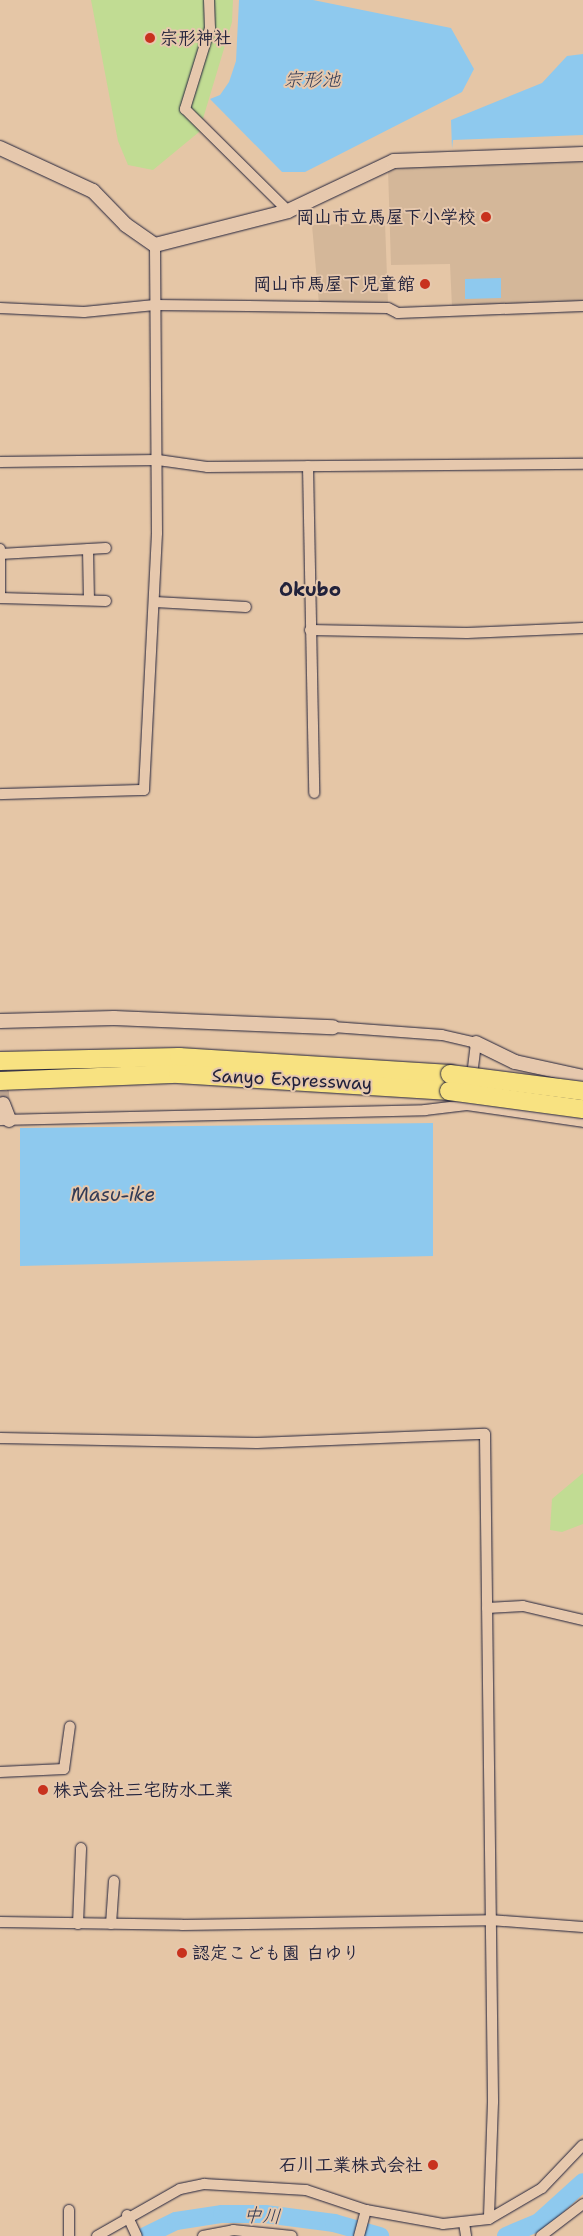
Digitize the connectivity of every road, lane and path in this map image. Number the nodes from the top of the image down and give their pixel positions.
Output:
1 (208, 0) edge
2 (0, 148) edge
3 (583, 154) edge
4 (288, 211) junction
5 (155, 245) junction
6 (155, 305) junction
7 (583, 306) edge
8 (0, 308) edge
9 (158, 460) junction
10 (0, 462) edge
11 (583, 464) edge
12 (308, 466) junction
13 (106, 548) dead end
14 (0, 549) edge
15 (88, 549) junction
16 (0, 554) edge
17 (0, 594) edge
18 (0, 598) edge
19 (89, 600) junction
20 (106, 601) dead end
21 (155, 602) junction
22 (246, 607) dead end
23 (583, 628) edge
24 (310, 630) junction
25 (314, 793) dead end
26 (0, 794) edge
27 (0, 1021) edge
28 (333, 1027) joint
29 (476, 1043) junction
30 (0, 1061) edge
31 (583, 1076) edge
32 (0, 1081) edge
33 (450, 1082) junction
34 (583, 1091) edge
35 (3, 1104) dead end
36 (467, 1105) junction
37 (583, 1109) edge
38 (4, 1120) edge
39 (583, 1122) edge
40 (0, 1438) edge
41 (487, 1608) junction
42 (583, 1620) edge
43 (70, 1726) dead end
44 (0, 1772) edge
45 (82, 1848) dead end
46 (114, 1881) dead end
47 (490, 1920) junction
48 (0, 1922) edge
49 (78, 1924) junction
50 (111, 1924) junction
51 (583, 1926) edge
52 (583, 2145) edge
53 (583, 2204) edge
54 (69, 2210) dead end
55 (366, 2210) junction
56 (127, 2215) junction
57 (489, 2219) junction
58 (464, 2223) junction
59 (68, 2236) edge
60 (97, 2236) edge
61 (137, 2236) edge
62 (203, 2236) edge
63 (292, 2236) edge
64 (359, 2236) edge
65 (466, 2236) edge
66 (541, 2236) edge

1 - 4 street
2 - 5 main road
3 - 4 main road
4 - 5 main road
5 - 6 street
6 - 7 street
6 - 8 street
6 - 9 street
9 - 10 street
9 - 12 street
9 - 21 street
11 - 12 street
12 - 24 street
13 - 15 street
14 - 16 street
15 - 16 street
15 - 19 street
16 - 17 street
18 - 19 street
19 - 20 street
21 - 22 street
21 - 26 street
23 - 24 street
24 - 25 street
27 - 28 main road
28 - 29 street
29 - 31 main road
29 - 36 street
30 - 33 highway, Sanyo Expressway
32 - 33 highway, Sanyo Expressway
33 - 34 highway, Sanyo Expressway, bridge
33 - 37 highway, Sanyo Expressway, bridge
35 - 38 main road
36 - 38 street
36 - 39 street
40 - 41 street
41 - 42 street
41 - 47 street
43 - 44 street
45 - 49 street
46 - 50 street
47 - 50 street
47 - 51 street
47 - 57 street
48 - 49 street
49 - 50 street
52 - 57 street
53 - 66 street
54 - 59 street
55 - 56 street
55 - 58 street
55 - 64 street
56 - 60 street
56 - 61 street
57 - 58 street
58 - 65 street
62 - 63 street

